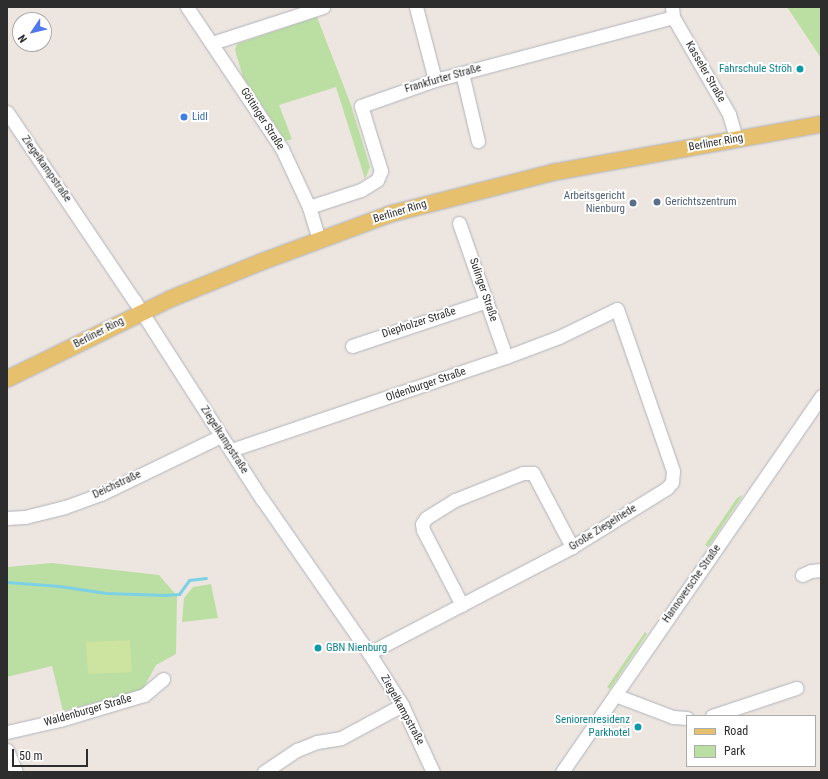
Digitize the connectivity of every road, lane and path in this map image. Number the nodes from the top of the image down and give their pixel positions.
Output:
1 (187, 7) edge
2 (323, 7) edge
3 (416, 7) edge
4 (673, 12) edge
5 (212, 44) junction
6 (462, 73) junction
7 (435, 80) junction
8 (7, 112) edge
9 (820, 124) edge
10 (736, 139) junction
11 (478, 141) dead end
12 (309, 207) junction
13 (459, 223) dead end
14 (319, 240) junction
15 (487, 302) junction
16 (617, 309) joint
17 (141, 312) junction
18 (352, 346) dead end
19 (506, 358) junction
20 (7, 379) edge
21 (821, 396) edge
22 (221, 436) junction
23 (230, 450) junction
24 (7, 518) edge
25 (572, 547) junction
26 (821, 570) edge
27 (802, 575) dead end
28 (462, 605) junction
29 (369, 653) junction
30 (163, 679) dead end
31 (796, 688) dead end
32 (615, 695) junction
33 (402, 705) junction
34 (715, 715) edge
35 (686, 718) edge
36 (7, 732) edge
37 (7, 750) edge
38 (16, 772) edge
39 (264, 772) edge
40 (433, 772) edge
41 (562, 772) edge

1 - 5 street, Göttinger Straße
2 - 5 street
3 - 7 street
4 - 6 street, Frankfurter Straße
4 - 10 street, Kasseler Straße
5 - 12 street, Göttinger Straße
6 - 7 street, Frankfurter Straße
6 - 11 street
7 - 12 street, Frankfurter Straße
8 - 17 street, Ziegelkampstraße
9 - 10 main road, Berliner Ring
10 - 14 main road, Berliner Ring
12 - 14 street, Göttinger Straße
13 - 15 street, Sulinger Straße
14 - 17 main road, Berliner Ring
15 - 18 street, Diepholzer Straße
15 - 19 street, Sulinger Straße
16 - 19 street, Oldenburger Straße
16 - 25 street, Große Ziegelriede
17 - 20 main road, Berliner Ring
17 - 22 street, Ziegelkampstraße
19 - 23 street, Oldenburger Straße
21 - 32 street, Hannoversche Straße
22 - 23 street, Ziegelkampstraße
22 - 24 street, Deichstraße
23 - 29 street, Ziegelkampstraße
25 - 28 street, Große Ziegelriede
25 - 28 street
26 - 27 street
28 - 29 street, Große Ziegelriede
29 - 33 street, Ziegelkampstraße
30 - 36 street, Waldenburger Straße
31 - 34 street
32 - 35 street
32 - 41 street, Hannoversche Straße
33 - 39 street
33 - 40 street, Ziegelkampstraße
37 - 38 street

